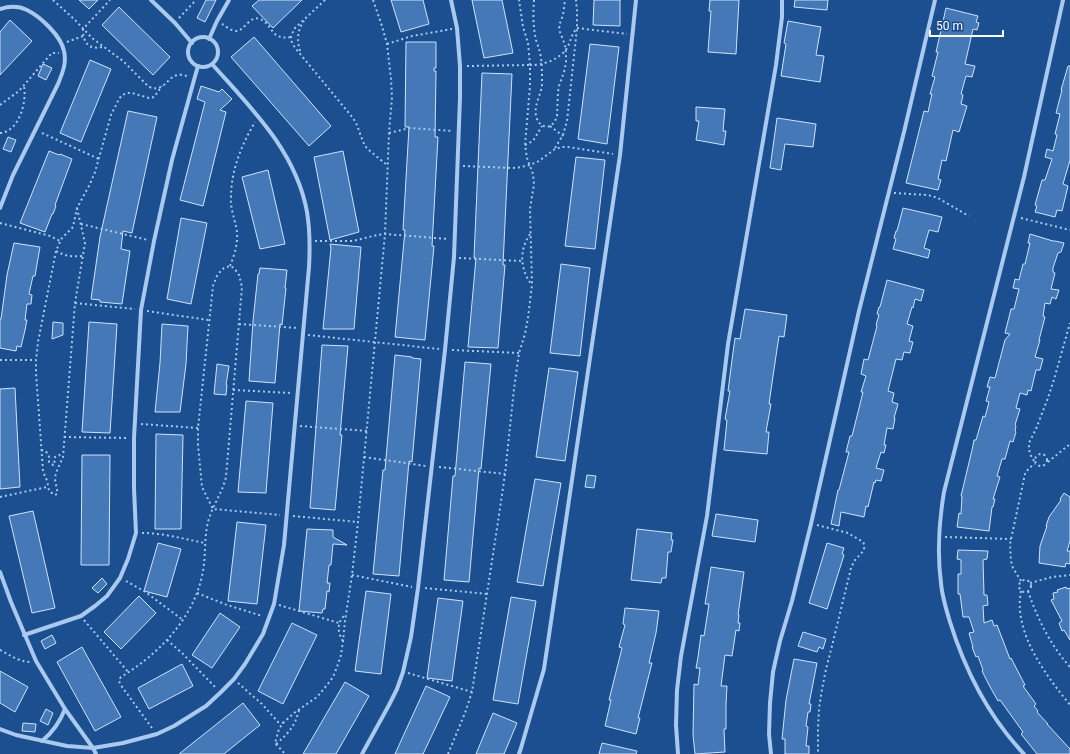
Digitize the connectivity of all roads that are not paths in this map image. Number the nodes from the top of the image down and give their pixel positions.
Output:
1 (151, 0) edge
2 (229, 0) edge
3 (451, 0) edge
4 (636, 0) edge
5 (782, 0) edge
6 (935, 0) edge
7 (1063, 0) edge
8 (0, 9) edge
9 (209, 39) junction
10 (192, 43) junction
11 (212, 64) junction
12 (198, 66) junction
13 (0, 208) edge
14 (0, 572) edge
15 (24, 635) junction
16 (65, 709) junction
17 (0, 729) edge
18 (42, 741) junction
19 (93, 748) junction
20 (96, 754) edge
21 (362, 754) edge
22 (519, 754) edge
23 (678, 754) edge
24 (771, 754) edge
25 (1024, 754) edge

1 - 10 street
2 - 9 street
3 - 21 street
4 - 22 street
5 - 23 street
6 - 24 street
7 - 25 street
8 - 13 street
9 - 10 street
9 - 11 street
10 - 12 street
11 - 12 street
11 - 19 street
12 - 15 street
14 - 15 street
15 - 16 street
16 - 18 street
16 - 19 street
17 - 18 street
18 - 19 street
19 - 20 street

